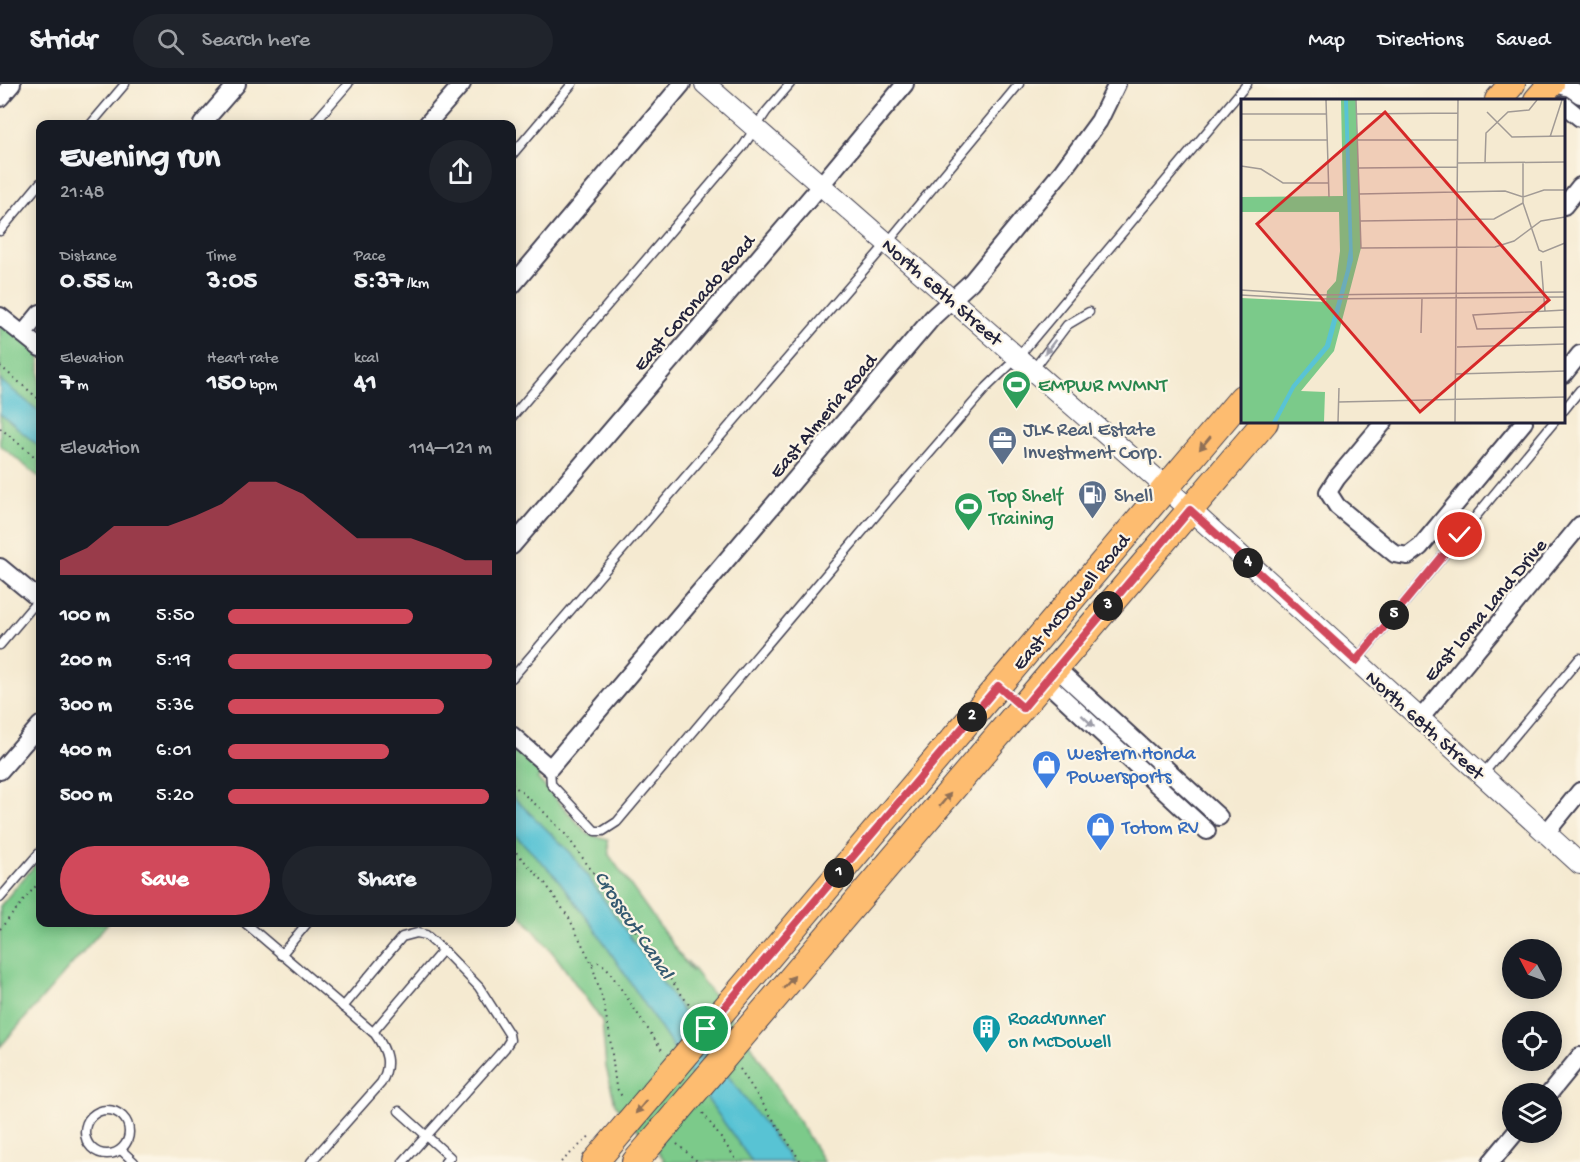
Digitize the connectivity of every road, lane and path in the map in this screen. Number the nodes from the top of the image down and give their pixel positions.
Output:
1 (12, 84) edge
2 (125, 84) edge
3 (237, 84) edge
4 (348, 84) edge
5 (462, 84) edge
6 (572, 84) edge
7 (682, 84) edge
8 (705, 84) edge
9 (790, 84) edge
10 (905, 84) edge
11 (1019, 84) edge
12 (1117, 84) edge
13 (1248, 84) edge
14 (1512, 84) edge
15 (1553, 84) edge
16 (1580, 95) edge
17 (0, 98) edge
18 (1499, 99) edge
19 (1538, 99) edge
20 (1560, 99) edge
21 (1565, 107) edge
22 (1580, 118) edge
23 (94, 120) edge
24 (206, 120) edge
25 (316, 120) edge
26 (431, 120) edge
27 (755, 128) junction
28 (516, 150) edge
29 (821, 185) junction
30 (1580, 186) edge
31 (36, 188) edge
32 (1565, 204) edge
33 (0, 231) edge
34 (888, 242) junction
35 (516, 281) edge
36 (952, 299) junction
37 (1089, 312) dead end
38 (0, 316) edge
39 (36, 318) edge
40 (23, 334) junction
41 (36, 345) edge
42 (1580, 354) edge
43 (1018, 357) junction
44 (0, 366) edge
45 (1033, 370) junction
46 (1565, 372) edge
47 (1580, 390) edge
48 (36, 397) edge
49 (1241, 399) edge
50 (1565, 408) edge
51 (516, 412) edge
52 (1263, 423) edge
53 (1383, 423) edge
54 (1523, 423) edge
55 (1553, 423) edge
56 (0, 428) edge
57 (36, 458) edge
58 (1167, 488) junction
59 (1190, 510) junction
60 (1580, 525) edge
61 (516, 541) edge
62 (0, 567) edge
63 (36, 596) edge
64 (36, 604) edge
65 (0, 645) edge
66 (1580, 658) edge
67 (1356, 661) junction
68 (516, 673) edge
69 (1050, 674) junction
70 (998, 686) junction
71 (1023, 708) junction
72 (1420, 719) junction
73 (36, 730) edge
74 (516, 738) edge
75 (550, 768) junction
76 (0, 771) edge
77 (1482, 775) junction
78 (516, 787) edge
79 (1580, 791) edge
80 (1219, 817) dead end
81 (1207, 831) dead end
82 (1546, 833) junction
83 (516, 852) edge
84 (36, 857) edge
85 (1580, 864) edge
86 (36, 886) edge
87 (0, 898) edge
88 (252, 927) edge
89 (304, 927) edge
90 (0, 929) edge
91 (443, 950) junction
92 (281, 955) junction
93 (592, 964) junction
94 (343, 1007) junction
95 (702, 1025) junction
96 (373, 1032) junction
97 (1580, 1056) edge
98 (673, 1059) junction
99 (730, 1062) junction
100 (1558, 1083) edge
101 (699, 1099) junction
102 (625, 1100) dead end
103 (399, 1111) dead end
104 (427, 1135) junction
105 (674, 1142) dead end
106 (1507, 1143) edge
107 (120, 1150) junction
108 (450, 1160) edge
109 (134, 1162) edge
110 (311, 1162) edge
111 (403, 1162) edge
112 (595, 1162) edge
113 (635, 1162) edge
114 (698, 1162) edge
115 (738, 1162) edge
116 (801, 1162) edge
117 (1491, 1162) edge

1 - 17 street
2 - 23 lane
3 - 24 street
4 - 25 lane
5 - 26 street
6 - 28 lane
7 - 35 street
8 - 27 street, North 68th Street
9 - 27 lane
10 - 29 street, East Coronado Road
11 - 34 lane
12 - 36 street, East Almeria Road
13 - 43 lane
14 - 18 main road
15 - 16 street
15 - 19 main road
15 - 20 street
21 - 22 street
27 - 29 street, North 68th Street
27 - 51 lane
29 - 34 street, North 68th Street
29 - 61 street, East Coronado Road
30 - 32 street
31 - 33 lane
34 - 36 street, North 68th Street
34 - 68 lane
36 - 43 street, North 68th Street
36 - 75 street, East Almeria Road
37 -> 45 lane
38 - 40 street
39 - 40 street
40 - 41 street
42 - 46 street
43 - 45 street, North 68th Street
43 - 75 lane
44 - 48 path
45 - 58 street, North 68th Street
47 - 50 lane
49 -> 58 main road, East McDowell Road
52 - 59 main road, East McDowell Road
53 - 54 street
55 - 67 lane
56 - 57 path
58 - 59 street, North 68th Street
58 - 70 main road, East McDowell Road
59 - 67 street, North 68th Street
59 - 69 main road, East McDowell Road
60 - 72 street, East Loma Land Drive
62 - 63 street
64 - 65 lane
66 - 77 lane
67 - 72 street, North 68th Street
69 - 71 main road, East McDowell Road
69 - 80 street
69 -> 81 street
70 - 71 main road
70 - 95 main road, East McDowell Road
99 -> 71 main road, East McDowell Road
72 - 77 street, North 68th Street
73 - 76 street
74 - 75 street
77 - 82 street, North 68th Street
78 - 95 path
79 - 82 street
82 - 85 street, North 68th Street
83 - 93 path
84 - 87 lane
86 - 90 path
88 - 92 lane
89 - 92 lane
91 - 94 lane
91 - 96 lane
91 - 104 lane
92 - 94 lane
93 - 98 path
93 - 102 path
94 - 96 lane
95 - 98 main road, East McDowell Road
96 - 110 lane
97 - 100 street
98 -> 112 main road, East McDowell Road
99 - 101 main road, East McDowell Road
99 - 116 path
101 - 113 main road, East McDowell Road
101 - 115 path
103 - 104 lane
104 - 108 lane
104 - 111 lane
105 - 114 path
106 - 117 street
107 - 107 lane
107 - 109 lane

